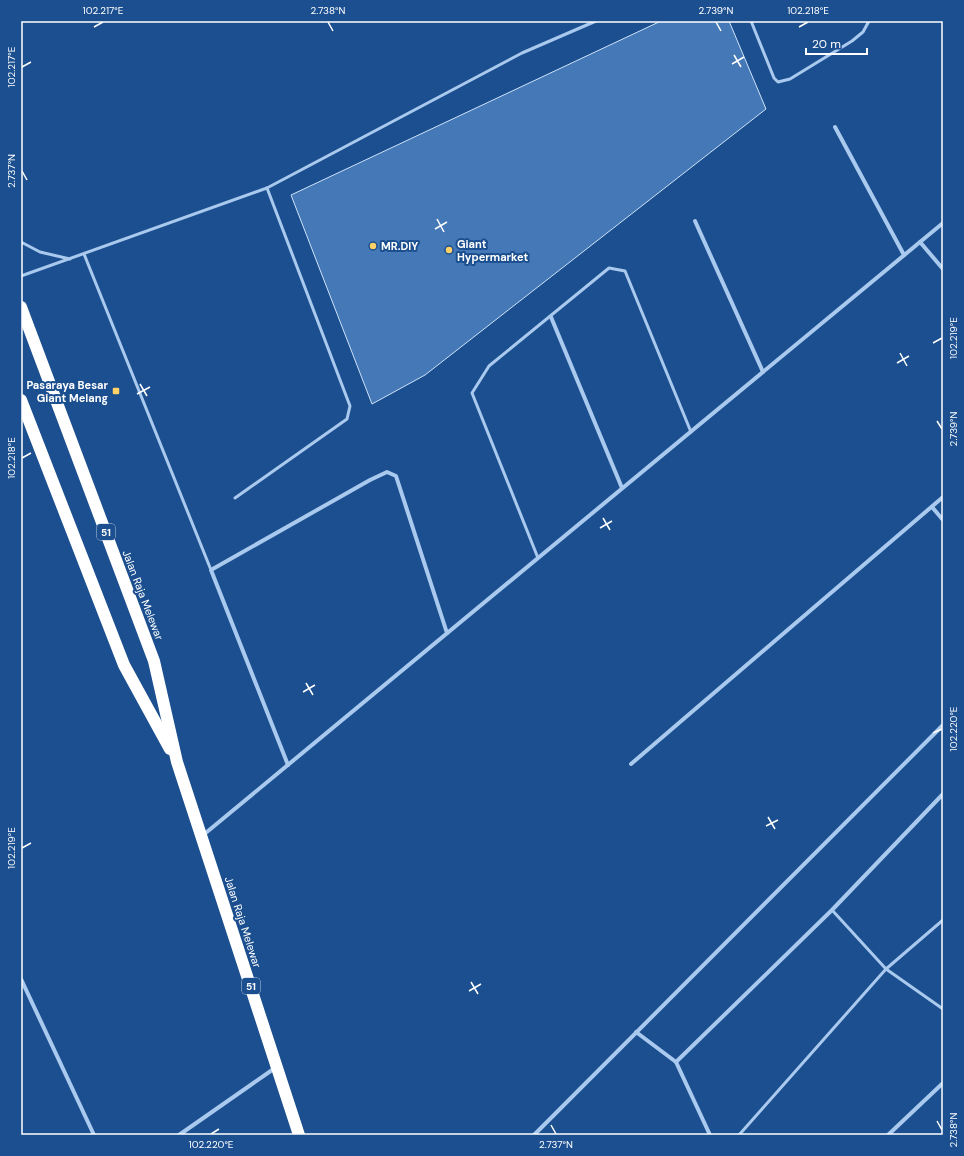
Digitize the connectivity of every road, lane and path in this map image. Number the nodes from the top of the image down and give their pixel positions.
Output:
1 (596, 21) edge
2 (751, 21) edge
3 (869, 21) edge
4 (835, 127) dead end
5 (267, 188) junction
6 (695, 221) dead end
7 (943, 223) edge
8 (21, 242) edge
9 (920, 242) junction
10 (84, 254) junction
11 (904, 255) junction
12 (70, 259) junction
13 (943, 269) edge
14 (21, 276) edge
15 (21, 306) edge
16 (551, 317) junction
17 (763, 372) junction
18 (21, 400) edge
19 (691, 432) junction
20 (622, 488) junction
21 (943, 497) edge
22 (235, 498) dead end
23 (932, 507) junction
24 (943, 520) edge
25 (538, 558) junction
26 (211, 570) junction
27 (448, 633) junction
28 (943, 725) edge
29 (177, 762) junction
30 (631, 764) dead end
31 (288, 765) junction
32 (943, 794) edge
33 (202, 837) junction
34 (832, 910) junction
35 (943, 920) edge
36 (886, 969) junction
37 (21, 979) edge
38 (943, 1009) edge
39 (636, 1032) junction
40 (676, 1062) junction
41 (277, 1066) junction
42 (943, 1083) edge
43 (94, 1135) edge
44 (179, 1135) edge
45 (299, 1135) edge
46 (534, 1135) edge
47 (710, 1135) edge
48 (740, 1135) edge
49 (888, 1135) edge

1 - 5 lane
2 - 3 lane
4 - 11 street
5 - 10 lane
5 - 22 lane
6 - 17 street
7 - 9 street
8 - 12 lane
9 - 11 street
9 - 13 street
10 - 12 lane
10 - 26 lane
11 - 17 street
12 - 14 lane
15 - 29 highway, Jalan Raja Melewar / 51
16 - 19 lane
16 - 20 street
16 - 25 lane
17 - 19 street
18 - 29 highway, Jalan Raja Melewar / 51
19 - 20 street
20 - 25 street
21 - 23 street
23 - 24 street
23 - 30 street
25 - 27 street
26 - 27 street
26 - 31 street
27 - 31 street
28 - 39 street
29 - 33 highway, Jalan Raja Melewar / 51
31 - 33 street
32 - 34 street
33 - 41 highway, Jalan Raja Melewar / 51
34 - 36 lane
34 - 40 street
35 - 36 lane
36 - 38 lane
36 - 48 lane
37 - 43 street
39 - 40 street
39 - 46 street
40 - 47 street
41 - 44 street
41 - 45 highway, Jalan Raja Melewar / 51
42 - 49 street

